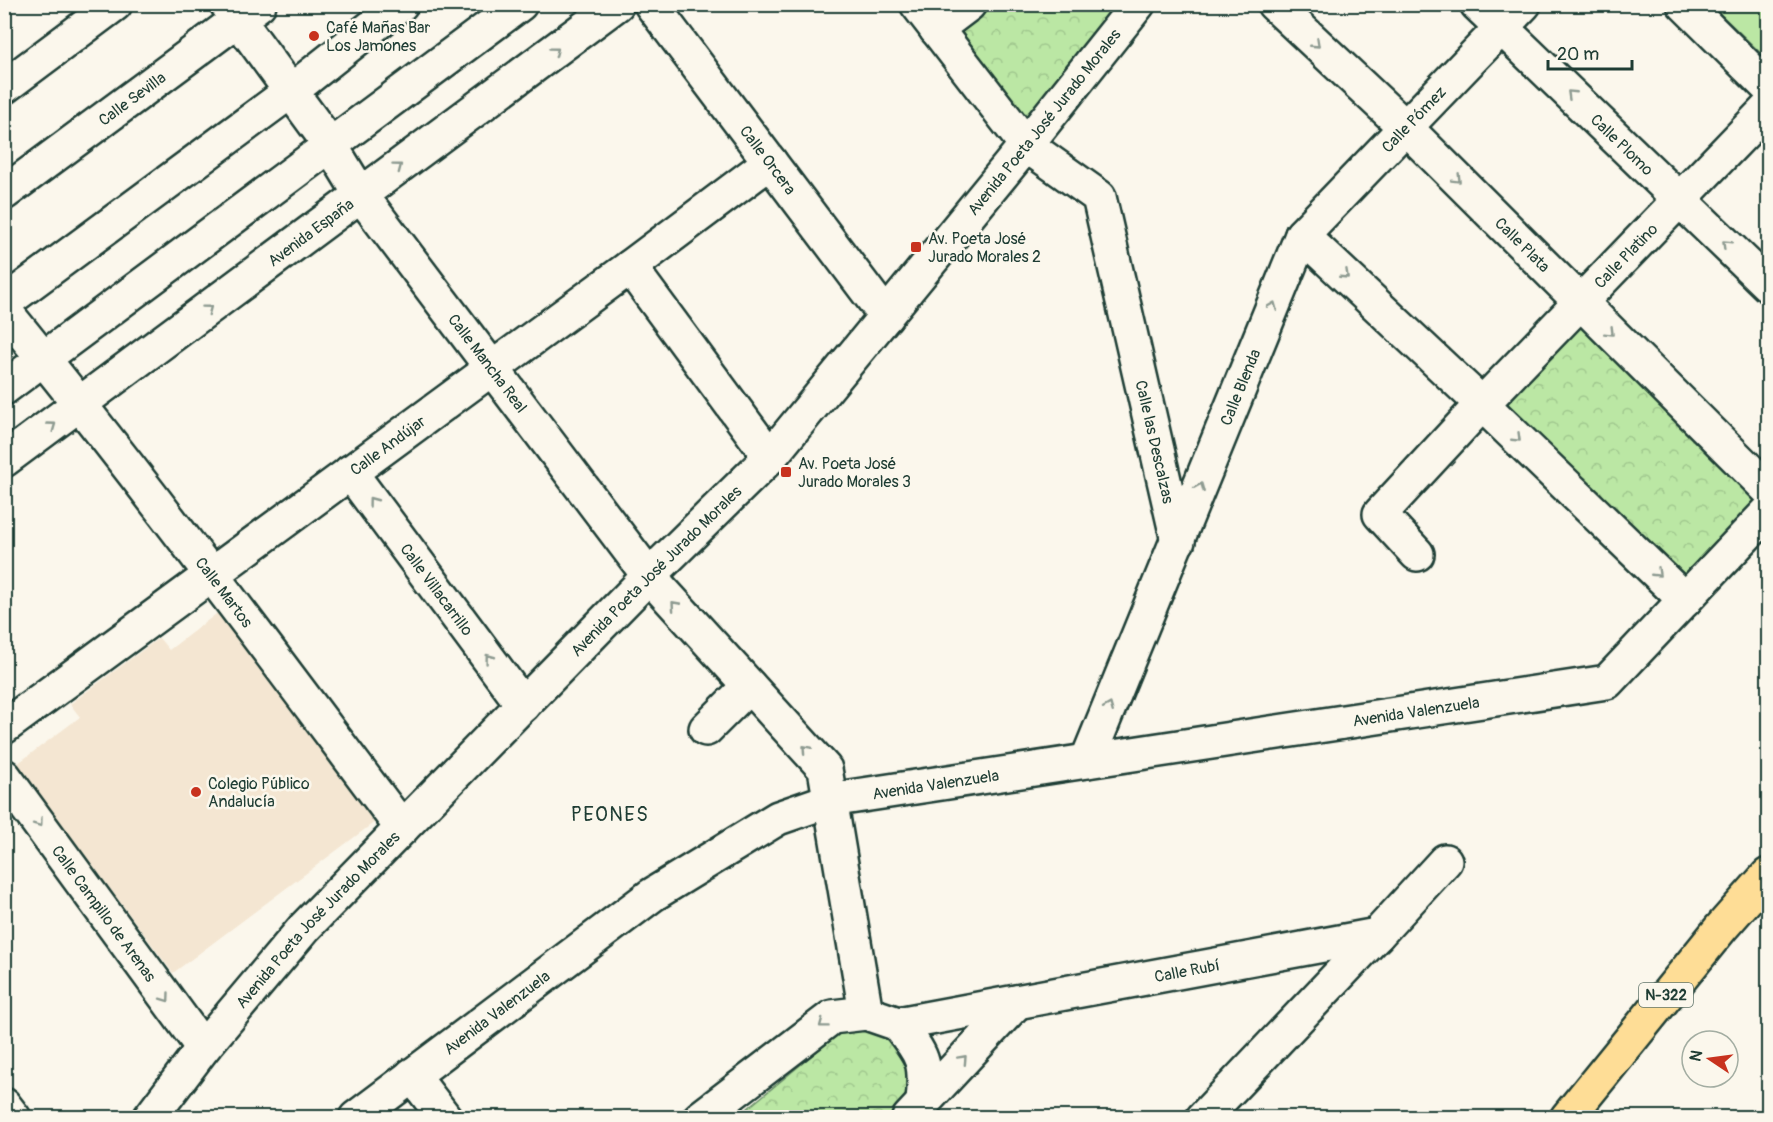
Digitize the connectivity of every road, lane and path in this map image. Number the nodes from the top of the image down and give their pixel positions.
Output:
1 (115, 4) edge
2 (401, 4) edge
3 (520, 4) edge
4 (617, 4) edge
5 (651, 4) edge
6 (969, 4) edge
7 (1138, 4) edge
8 (1274, 4) edge
9 (1477, 4) edge
10 (1524, 4) edge
11 (1684, 4) edge
12 (241, 10) edge
13 (927, 17) edge
14 (1502, 28) junction
15 (4, 87) edge
16 (1768, 87) edge
17 (291, 91) junction
18 (1768, 108) edge
19 (1406, 128) junction
20 (1026, 145) junction
21 (331, 146) junction
22 (770, 162) junction
23 (4, 193) edge
24 (361, 195) junction
25 (1680, 200) junction
26 (1302, 235) junction
27 (630, 267) junction
28 (1768, 285) edge
29 (1581, 302) junction
30 (4, 303) edge
31 (4, 310) edge
32 (886, 316) junction
33 (44, 359) junction
34 (491, 367) junction
35 (4, 388) edge
36 (1482, 404) junction
37 (81, 405) junction
38 (770, 457) junction
39 (4, 460) edge
40 (350, 472) junction
41 (1768, 489) edge
42 (1768, 513) edge
43 (1178, 541) junction
44 (1417, 554) dead end
45 (211, 574) junction
46 (649, 576) junction
47 (1685, 600) junction
48 (749, 686) junction
49 (524, 705) junction
50 (4, 727) edge
51 (706, 729) dead end
52 (1087, 761) junction
53 (4, 776) edge
54 (831, 800) junction
55 (402, 828) junction
56 (1445, 861) dead end
57 (1768, 875) edge
58 (1377, 935) junction
59 (1017, 1002) junction
60 (866, 1013) junction
61 (898, 1024) junction
62 (203, 1048) junction
63 (412, 1075) junction
64 (4, 1105) edge
65 (916, 1110) edge
66 (14, 1118) edge
67 (150, 1118) edge
68 (356, 1118) edge
69 (445, 1118) edge
70 (700, 1118) edge
71 (1203, 1118) edge
72 (1567, 1118) edge

1 - 15 street
2 - 17 street
3 - 21 street
24 -> 4 street, Avenida España
5 - 22 street, Calle Orcera
6 - 13 street
7 - 20 street, Avenida Poeta José Jurado Morales
8 -> 19 street, Calle Plata
9 - 14 street, Calle Plomo
10 - 14 street, Calle Pómez
11 - 16 street
12 - 17 street, Calle Mancha Real
12 - 23 street, Calle Sevilla
13 - 20 street, Calle las Descalzas
14 - 19 street, Calle Pómez
25 -> 14 street, Calle Plomo
17 - 21 street, Calle Mancha Real
17 - 30 street
18 - 25 street, Calle Platino
19 - 26 street, Calle Pómez
19 -> 29 street, Calle Plata
20 - 32 street, Avenida Poeta José Jurado Morales
20 - 43 street, Calle las Descalzas
21 - 24 street, Calle Mancha Real
21 - 33 street
22 - 27 street, Calle Andújar
22 - 32 street, Calle Orcera
24 - 34 street, Calle Mancha Real
37 -> 24 street, Avenida España
28 -> 25 street, Calle Plomo
25 - 29 street, Calle Platino
26 -> 36 street
43 -> 26 street, Calle Blenda
27 - 34 street, Calle Andújar
27 - 38 street
29 - 36 street, Calle Platino
29 -> 41 street, Calle Plata
31 - 33 street, Calle Martos
32 - 38 street, Avenida Poeta José Jurado Morales
33 - 35 street
33 - 37 street, Calle Martos
34 - 40 street, Calle Andújar
34 - 46 street, Calle Mancha Real
36 - 44 street, Calle Platino
36 -> 47 street
39 -> 37 street, Avenida España
37 - 45 street, Calle Martos
38 - 46 street, Avenida Poeta José Jurado Morales
40 - 45 street, Calle Andújar
49 -> 40 street, Calle Villacarrillo
42 - 47 street
52 -> 43 street
45 - 50 street, Calle Andújar
45 - 55 street, Calle Martos
48 -> 46 street, Calle Mancha Real
46 - 49 street, Avenida Poeta José Jurado Morales
47 - 52 street, Avenida Valenzuela
48 - 51 street
54 -> 48 street, Calle Mancha Real
49 - 55 street, Avenida Poeta José Jurado Morales
52 - 54 street, Avenida Valenzuela
53 -> 62 street, Calle Campillo de Arenas
54 - 60 street, Calle Mancha Real
54 - 63 street, Avenida Valenzuela
55 - 62 street, Avenida Poeta José Jurado Morales
56 - 58 street
57 - 72 highway, N-322
58 - 59 street, Calle Rubí
58 - 71 street
59 - 61 street, Calle Rubí
65 -> 59 street
60 - 61 street
60 -> 70 street
61 - 65 street
62 - 67 street, Avenida Poeta José Jurado Morales
63 - 68 street, Avenida Valenzuela
63 - 69 street
64 - 66 street

